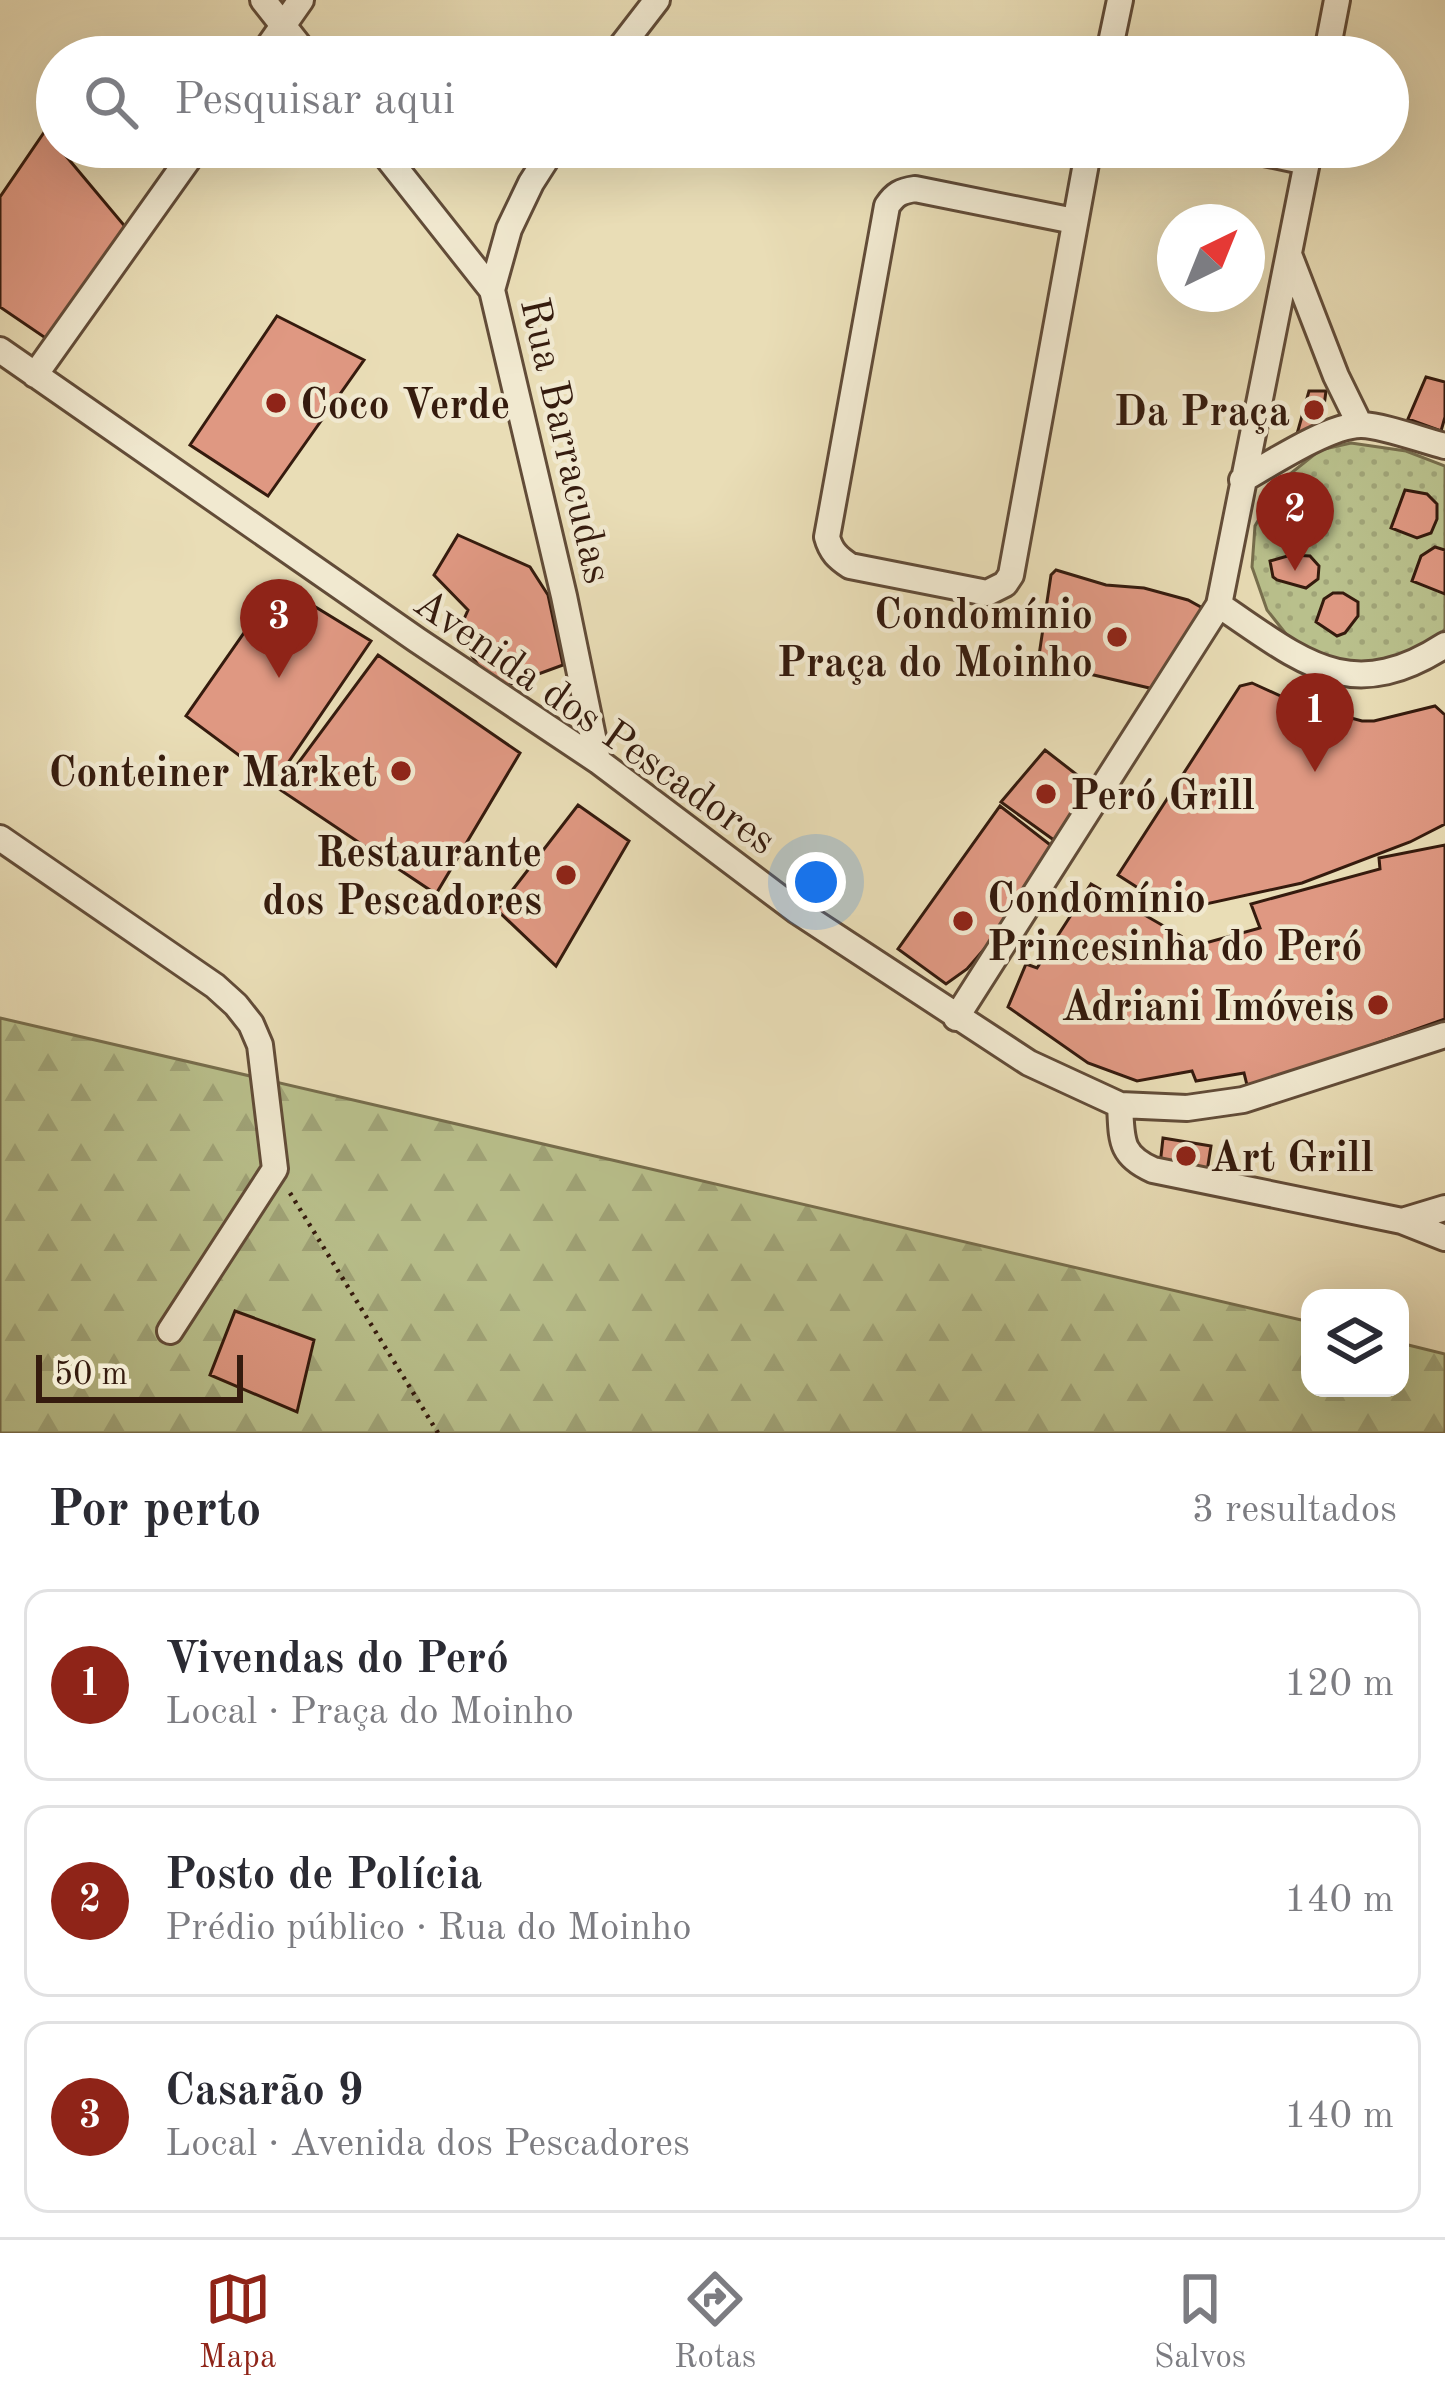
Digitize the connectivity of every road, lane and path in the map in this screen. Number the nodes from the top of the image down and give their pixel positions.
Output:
1 (263, 0) edge
2 (301, 0) edge
3 (657, 0) edge
4 (1120, 0) edge
5 (1337, 0) edge
6 (283, 26) junction
7 (276, 36) edge
8 (291, 36) edge
9 (626, 36) edge
10 (1112, 36) edge
11 (1330, 36) edge
12 (182, 168) edge
13 (396, 168) edge
14 (541, 168) edge
15 (1085, 168) edge
16 (1306, 168) edge
17 (1074, 220) junction
18 (1290, 257) junction
19 (492, 290) junction
20 (0, 350) edge
21 (35, 375) junction
22 (1360, 425) junction
23 (1445, 446) edge
24 (1242, 480) junction
25 (1219, 605) junction
26 (1445, 645) edge
27 (598, 761) junction
28 (0, 838) edge
29 (956, 1018) junction
30 (1445, 1035) edge
31 (1120, 1105) junction
32 (275, 1169) junction
33 (1445, 1208) edge
34 (1402, 1221) junction
35 (1445, 1238) edge
36 (170, 1331) dead end
37 (437, 1433) edge

1 - 6 street
2 - 6 street
3 - 9 street
4 - 10 street
5 - 11 street
6 - 7 street
6 - 8 street
12 - 21 street
13 - 19 street
14 - 19 street, Rua Barracudas
15 - 17 street
16 - 18 street
17 - 17 street
18 - 22 street
18 - 24 street
19 - 27 street, Rua Barracudas
20 - 21 street, Avenida dos Pescadores
21 - 27 street, Avenida dos Pescadores
22 - 23 street
22 - 24 street
24 - 25 street
25 - 26 street
25 - 29 street
27 - 29 street, Avenida dos Pescadores
28 - 32 street
29 - 31 street, Avenida dos Pescadores
30 - 31 street, Avenida dos Pescadores
31 - 34 street
32 - 36 street
32 - 37 path
33 - 34 street
34 - 35 street

